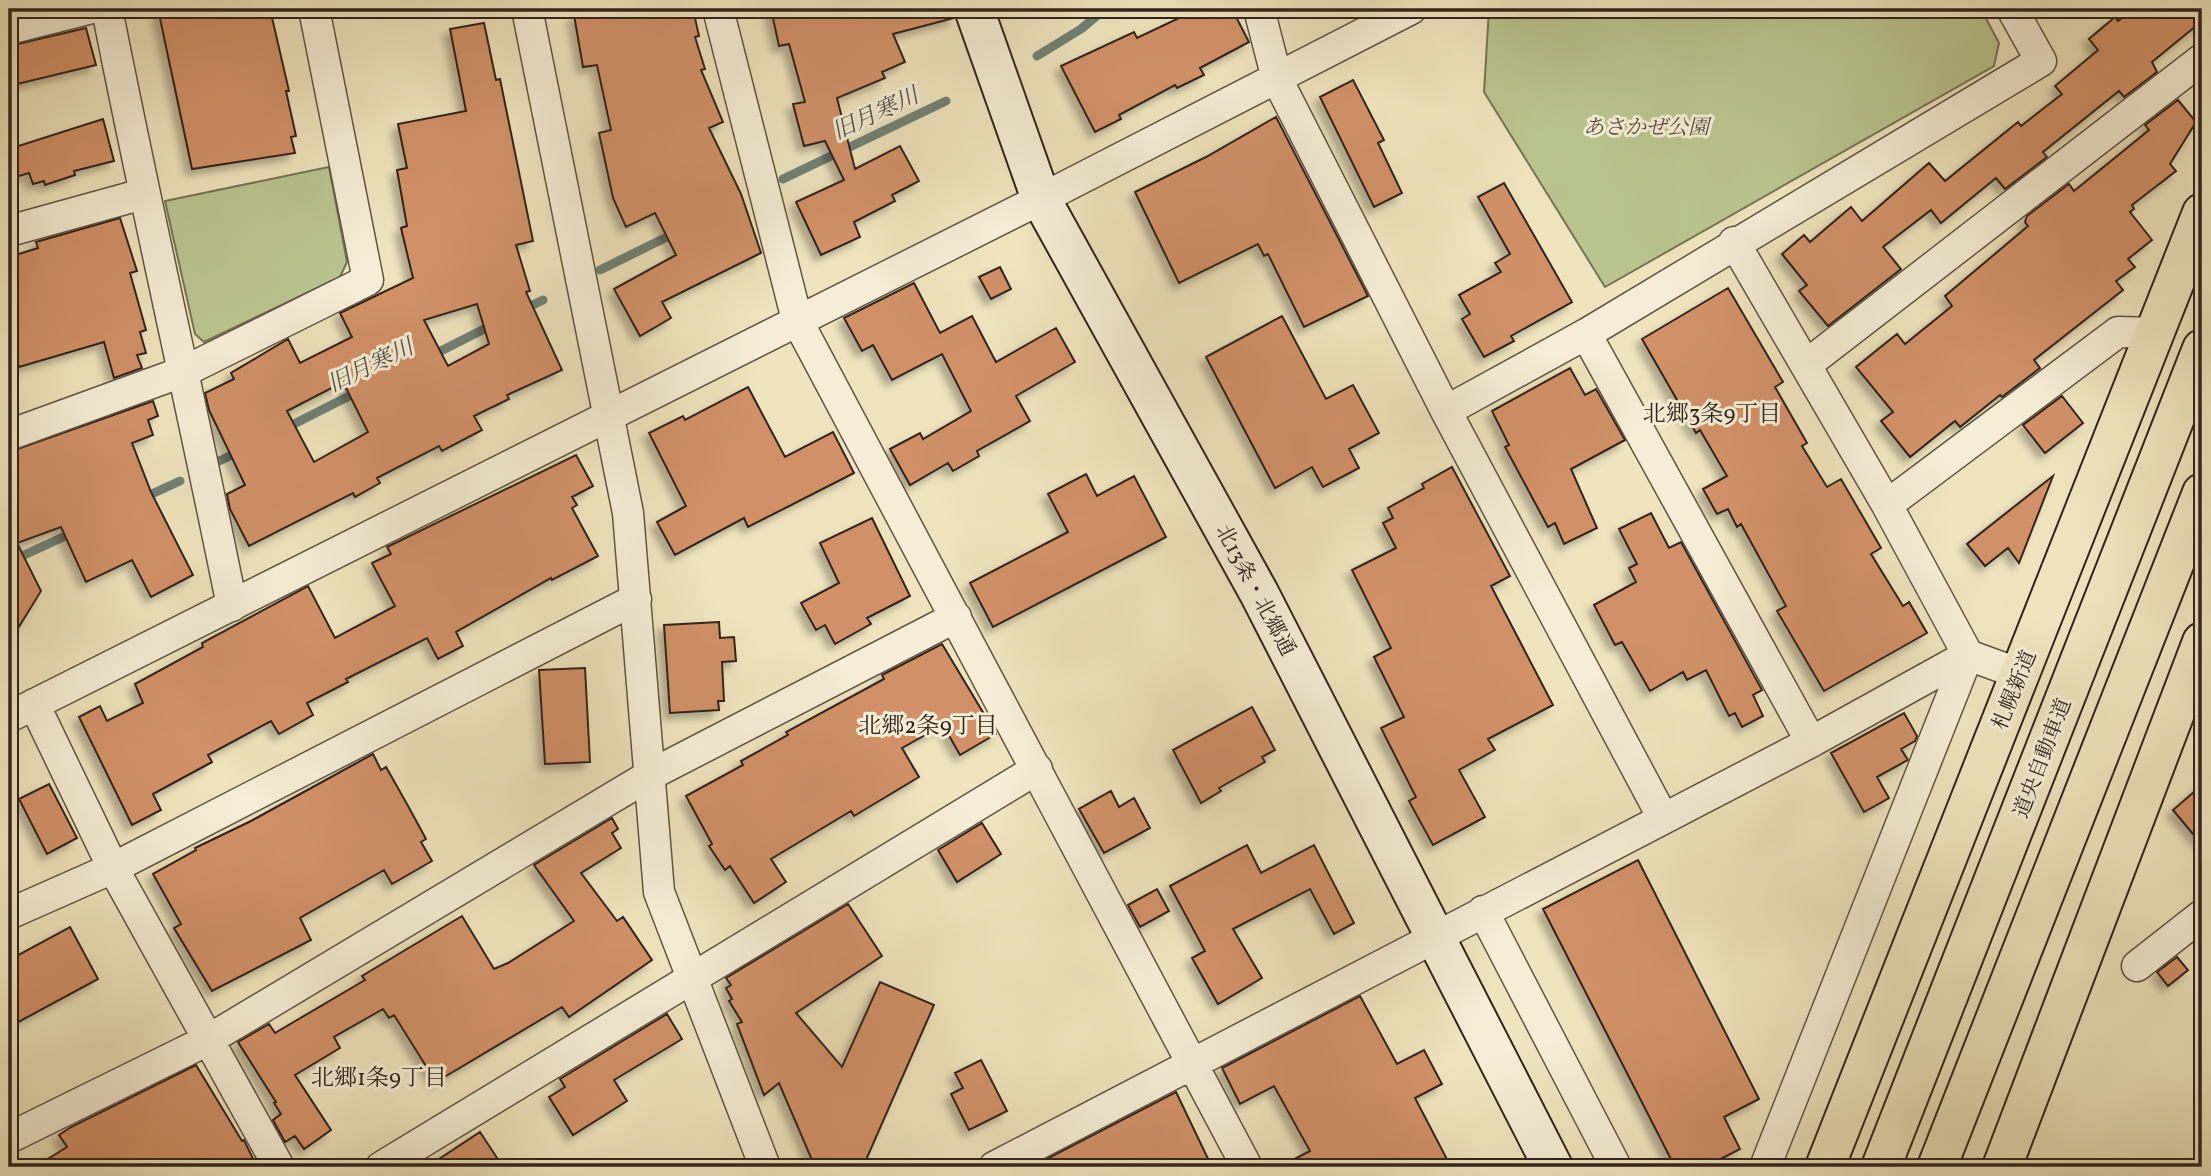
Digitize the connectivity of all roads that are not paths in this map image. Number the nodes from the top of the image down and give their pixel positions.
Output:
1 (88, 9) edge
2 (107, 9) edge
3 (314, 9) edge
4 (527, 9) edge
5 (718, 9) edge
6 (974, 9) edge
7 (1259, 9) edge
8 (1410, 9) edge
9 (2012, 9) edge
10 (9, 29) edge
11 (2202, 59) edge
12 (1277, 79) junction
13 (143, 194) junction
14 (1041, 199) junction
15 (2202, 212) edge
16 (9, 231) edge
17 (1734, 242) junction
18 (797, 320) junction
19 (2156, 333) junction
20 (1586, 334) junction
21 (2202, 349) edge
22 (1806, 365) junction
23 (185, 371) junction
24 (1446, 411) junction
25 (610, 415) junction
26 (9, 435) edge
27 (2202, 493) edge
28 (1887, 505) junction
29 (636, 599) junction
30 (232, 606) junction
31 (956, 617) junction
32 (2202, 644) edge
33 (1968, 655) junction
34 (2020, 674) junction
35 (21, 710) edge
36 (1811, 742) junction
37 (1037, 769) junction
38 (650, 775) junction
39 (1663, 818) junction
40 (113, 868) junction
41 (1483, 911) junction
42 (9, 914) edge
43 (2202, 915) edge
44 (1432, 937) junction
45 (2137, 966) dead end
46 (692, 980) junction
47 (208, 1040) junction
48 (1192, 1066) junction
49 (9, 1138) edge
50 (279, 1167) edge
51 (381, 1167) edge
52 (765, 1167) edge
53 (996, 1167) edge
54 (1247, 1167) edge
55 (1552, 1167) edge
56 (1616, 1167) edge
57 (1765, 1167) edge
58 (1825, 1167) edge
59 (1881, 1167) edge
60 (1937, 1167) edge
61 (2002, 1167) edge

1 - 10 street
2 - 13 street
3 - 23 street
4 - 25 street
5 - 18 street
6 - 14 main road, 北13条・北郷通
7 - 12 street
8 - 12 street
9 - 17 street
11 - 22 street
12 - 14 street
12 - 24 street
13 - 16 street
13 - 23 street
14 - 18 street
14 - 44 main road, 北13条・北郷通
15 - 19 highway, 札幌新道
17 - 20 street
17 - 22 street
18 - 25 street
18 - 31 street
19 - 28 street
19 - 34 highway, 札幌新道
20 - 24 street
20 - 36 street
21 - 59 highway, 道央自動車道
22 - 28 street
23 - 26 street
23 - 30 street
24 - 39 street
25 - 29 street
25 - 30 street
27 - 60 highway
28 - 33 street
29 - 38 street
29 - 40 street
30 - 35 street
31 - 37 street
31 - 38 street
32 - 61 highway
33 - 34 street
33 - 36 street
33 - 57 street
34 - 58 highway, 札幌新道
35 - 40 street
36 - 39 street
37 - 46 street
37 - 48 street
38 - 46 street
38 - 47 street
39 - 41 street
40 - 42 street
40 - 47 street
41 - 44 street
41 - 56 street
43 - 45 street
44 - 48 street
44 - 55 main road, 北13条・北郷通
46 - 51 street
46 - 52 street
47 - 49 street
47 - 50 street
48 - 53 street
48 - 54 street

